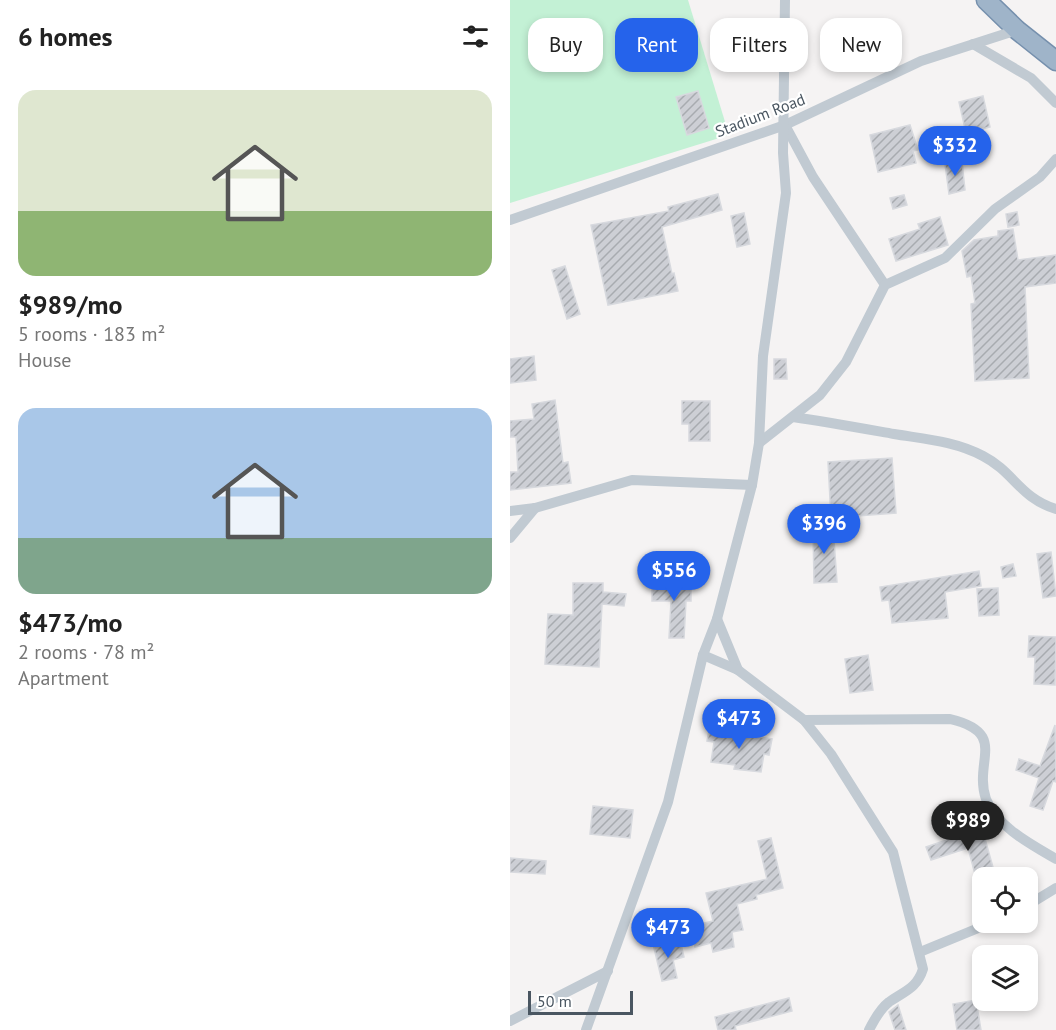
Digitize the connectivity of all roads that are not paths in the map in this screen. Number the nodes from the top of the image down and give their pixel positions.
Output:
1 (785, 0) edge
2 (986, 0) edge
3 (1017, 30) junction
4 (973, 44) junction
5 (1056, 61) edge
6 (1056, 103) edge
7 (785, 124) junction
8 (1056, 159) edge
9 (510, 220) edge
10 (885, 285) junction
11 (793, 417) junction
12 (759, 443) junction
13 (752, 485) junction
14 (535, 508) junction
15 (1056, 509) edge
16 (510, 511) edge
17 (510, 538) edge
18 (717, 619) junction
19 (703, 655) junction
20 (738, 670) junction
21 (804, 720) junction
22 (1056, 859) edge
23 (1056, 888) edge
24 (1038, 899) edge
25 (972, 931) edge
26 (920, 952) junction
27 (609, 971) junction
28 (510, 1022) edge
29 (586, 1030) edge
30 (869, 1030) edge

1 - 7 street
2 - 3 highway
3 - 4 street, Stadium Road
3 - 5 highway
4 - 6 street
4 - 7 street, Stadium Road
7 - 9 street, Stadium Road
7 - 10 street
7 - 12 street
8 - 10 street
10 - 11 street
11 - 12 street
11 - 15 street
12 - 13 street
13 - 14 street
13 - 18 street
14 - 16 street
14 - 17 street
18 - 19 street
18 - 20 street
19 - 20 street
19 - 27 street
20 - 21 street
21 - 22 street
21 - 26 street
23 - 24 street
25 - 26 street
26 - 30 street
27 - 28 street
27 - 29 street

